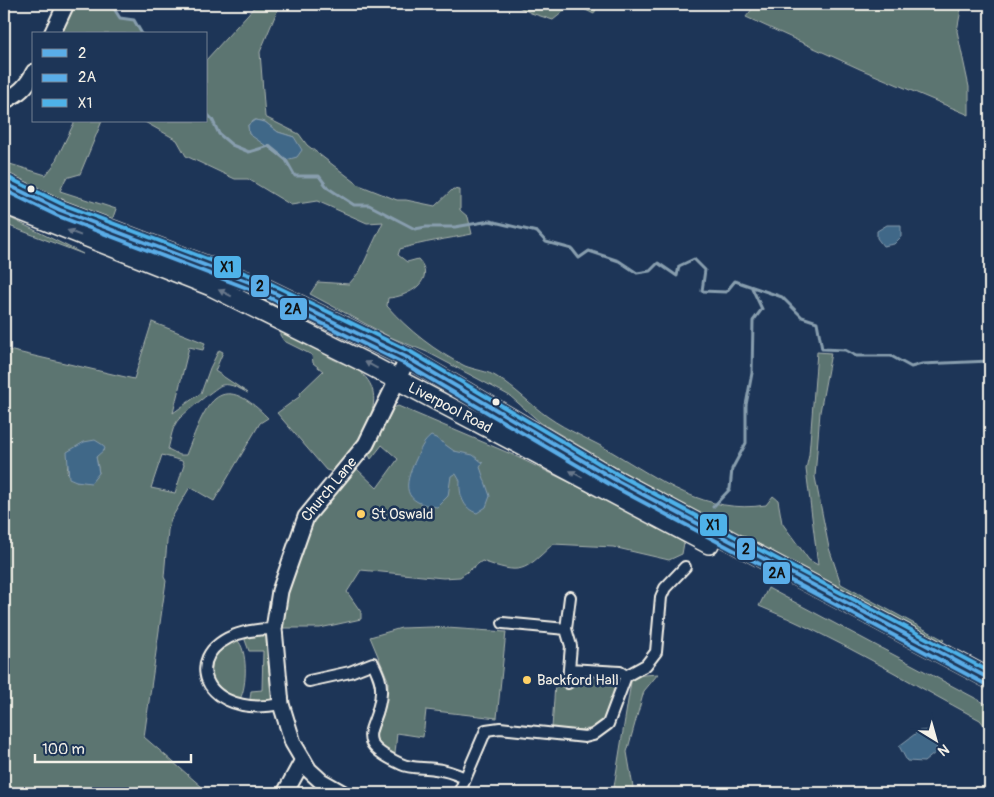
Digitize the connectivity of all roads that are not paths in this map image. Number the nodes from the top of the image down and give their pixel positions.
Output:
1 (66, 4) edge
2 (53, 32) edge
3 (32, 76) edge
4 (4, 100) edge
5 (4, 183) edge
6 (4, 204) edge
7 (408, 358) junction
8 (398, 379) junction
9 (685, 567) dead end
10 (570, 597) dead end
11 (503, 624) dead end
12 (274, 629) junction
13 (566, 629) junction
14 (569, 668) junction
15 (626, 676) junction
16 (990, 680) edge
17 (309, 681) dead end
18 (568, 683) dead end
19 (990, 694) edge
20 (281, 704) junction
21 (303, 760) junction
22 (465, 778) junction
23 (285, 793) edge
24 (342, 793) edge
25 (459, 793) edge

1 - 2 street
3 - 4 street
5 - 7 highway, Liverpool Road
8 -> 6 highway, Liverpool Road
7 - 8 street, Church Lane
7 - 16 highway, Liverpool Road
8 - 12 street, Church Lane
19 -> 8 highway, Liverpool Road
9 - 15 street
10 - 13 street
11 - 13 street
12 - 20 street, Church Lane
12 - 20 street
13 - 14 street
14 - 15 street
14 - 18 street
15 - 22 street
17 - 22 street
20 - 21 street, Church Lane
21 - 23 street
21 - 24 street, Church Lane
22 - 25 street

